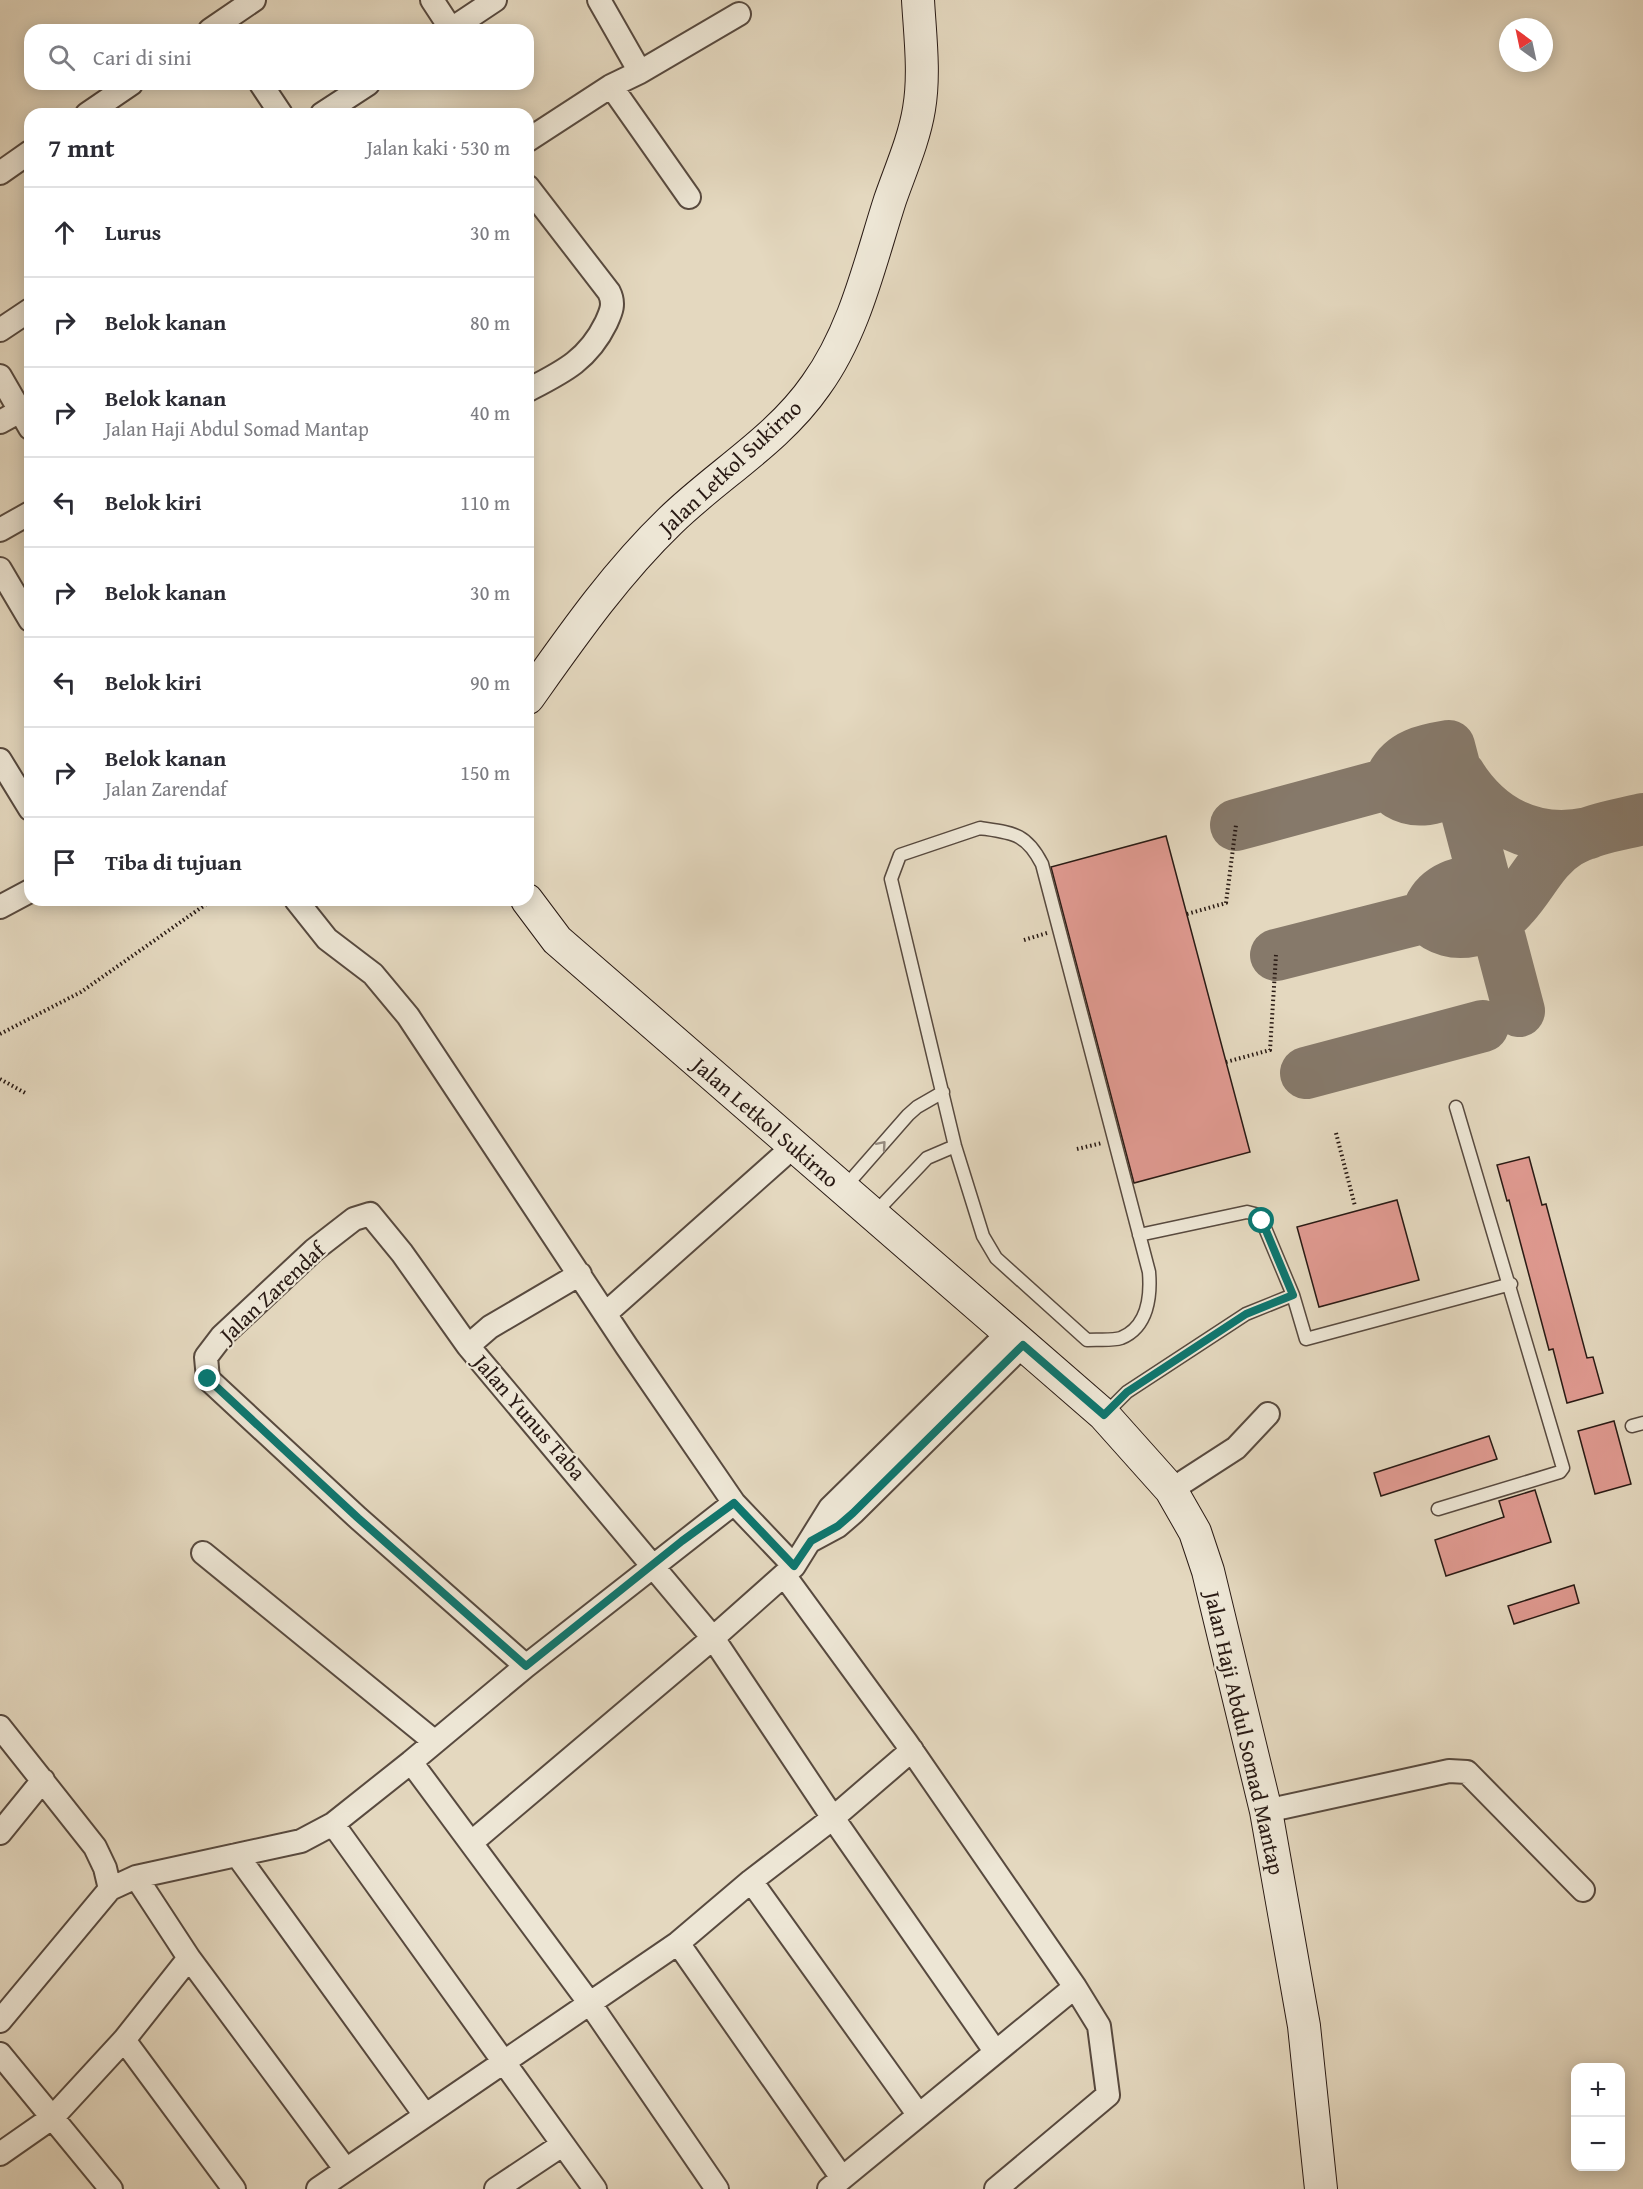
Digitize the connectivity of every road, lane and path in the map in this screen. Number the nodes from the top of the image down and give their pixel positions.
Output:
1 (254, 0) edge
2 (432, 0) edge
3 (495, 0) edge
4 (599, 0) edge
5 (918, 0) edge
6 (739, 14) dead end
7 (224, 24) edge
8 (448, 24) edge
9 (459, 24) edge
10 (640, 72) junction
11 (611, 86) junction
12 (122, 90) edge
13 (265, 90) edge
14 (359, 90) edge
15 (96, 108) edge
16 (277, 108) edge
17 (331, 108) edge
18 (534, 136) edge
19 (24, 156) edge
20 (0, 173) edge
21 (534, 195) edge
22 (689, 197) dead end
23 (24, 314) edge
24 (0, 330) edge
25 (0, 376) edge
26 (534, 386) edge
27 (24, 417) edge
28 (24, 419) edge
29 (0, 422) edge
30 (24, 516) edge
31 (0, 530) edge
32 (0, 568) edge
33 (24, 610) edge
34 (534, 689) edge
35 (0, 760) edge
36 (24, 799) edge
37 (1236, 825) dead end
38 (24, 894) edge
39 (203, 906) edge
40 (301, 906) edge
41 (532, 906) edge
42 (0, 907) edge
43 (1187, 914) dead end
44 (1059, 930) junction
45 (1024, 940) dead end
46 (1276, 955) dead end
47 (0, 1034) edge
48 (1226, 1062) dead end
49 (0, 1078) edge
50 (943, 1092) junction
51 (27, 1094) dead end
52 (1456, 1107) dead end
53 (1336, 1133) dead end
54 (1114, 1140) junction
55 (794, 1146) junction
56 (956, 1146) junction
57 (1077, 1149) dead end
58 (843, 1189) junction
59 (1355, 1206) dead end
60 (873, 1215) junction
61 (1139, 1235) junction
62 (580, 1274) junction
63 (1511, 1284) junction
64 (1293, 1295) junction
65 (605, 1314) junction
66 (1015, 1338) junction
67 (468, 1346) junction
68 (1268, 1414) dead end
69 (1104, 1415) junction
70 (1172, 1490) junction
71 (734, 1503) junction
72 (1438, 1509) dead end
73 (203, 1552) dead end
74 (654, 1564) junction
75 (789, 1571) junction
76 (713, 1638) junction
77 (526, 1666) junction
78 (0, 1727) edge
79 (435, 1742) junction
80 (912, 1750) junction
81 (411, 1762) junction
82 (43, 1780) junction
83 (1266, 1811) junction
84 (833, 1818) junction
85 (333, 1824) junction
86 (0, 1833) edge
87 (472, 1842) junction
88 (237, 1855) junction
89 (136, 1877) junction
90 (751, 1881) junction
91 (110, 1889) junction
92 (1583, 1890) dead end
93 (678, 1943) junction
94 (189, 1958) junction
95 (1075, 1987) junction
96 (591, 2005) junction
97 (0, 2021) edge
98 (124, 2040) junction
99 (995, 2052) junction
100 (0, 2054) edge
101 (504, 2062) junction
102 (425, 2115) junction
103 (918, 2115) junction
104 (52, 2117) junction
105 (562, 2145) junction
106 (0, 2154) edge
107 (346, 2170) junction
108 (835, 2183) edge
109 (111, 2189) edge
110 (234, 2189) edge
111 (318, 2189) edge
112 (496, 2189) edge
113 (595, 2189) edge
114 (717, 2189) edge
115 (996, 2189) edge
116 (1321, 2189) edge

1 - 7 street
2 - 8 street
3 - 9 street
4 - 10 street
5 - 34 main road, Jalan Letkol Sukirno
6 - 10 street
10 - 11 street
11 - 18 street
11 - 22 street
12 - 15 street
13 - 16 street
14 - 17 street
19 - 20 street
21 - 26 street
23 - 24 street
25 - 27 street
28 - 29 street
30 - 31 street
32 - 33 street
35 - 36 street
37 - 43 path
38 - 42 street
39 - 47 path
40 - 62 street
41 - 55 main road, Jalan Letkol Sukirno
44 - 45 path
44 - 50 lane
44 - 54 lane
46 - 48 path
49 - 51 path
50 - 56 lane
58 -> 50 lane
52 - 63 lane
53 - 59 path
54 - 57 path
54 - 61 lane
55 - 58 main road, Jalan Letkol Sukirno
55 - 65 street
56 - 60 lane
56 - 61 lane
58 - 60 main road, Jalan Letkol Sukirno
60 - 66 main road, Jalan Letkol Sukirno
61 - 64 lane
62 - 65 street
62 - 67 street, Jalan Yunus Taba
63 - 64 lane
63 - 72 lane
64 - 69 lane
65 - 71 street
66 - 69 main road, Jalan Haji Abdul Somad Mantap
66 - 75 street
67 - 74 street, Jalan Yunus Taba
67 - 77 street, Jalan Zarendaf
68 - 70 street
69 - 70 main road, Jalan Haji Abdul Somad Mantap
70 - 83 main road, Jalan Haji Abdul Somad Mantap
71 - 74 street
71 - 75 street
73 - 79 street
74 - 76 street, Jalan Yunus Taba
74 - 77 street
75 - 76 street
75 - 80 street
76 - 84 street, Jalan Yunus Taba
76 - 87 street
77 - 79 street
78 - 82 street
79 - 81 street
80 - 84 street
80 - 95 street
81 - 85 street
81 - 87 street
82 - 86 street
82 - 91 street
83 - 92 street
83 - 116 main road, Jalan Haji Abdul Somad Mantap
84 - 90 street
84 - 99 street, Jalan Yunus Taba
85 - 88 street
85 - 101 street
87 - 96 street
88 - 89 street
88 - 102 street
89 - 91 street
89 - 94 street
90 - 93 street
90 - 103 street
91 - 97 street
93 - 96 street
93 - 108 street
94 - 98 street
94 - 107 street
95 - 99 street
95 - 115 street
96 - 101 street
96 - 114 street
98 - 104 street
98 - 110 street
99 - 103 street
100 - 104 street
101 - 102 street
101 - 105 street
102 - 107 street
103 - 108 street
104 - 106 street
104 - 109 street
105 - 112 street
105 - 113 street
107 - 111 street

